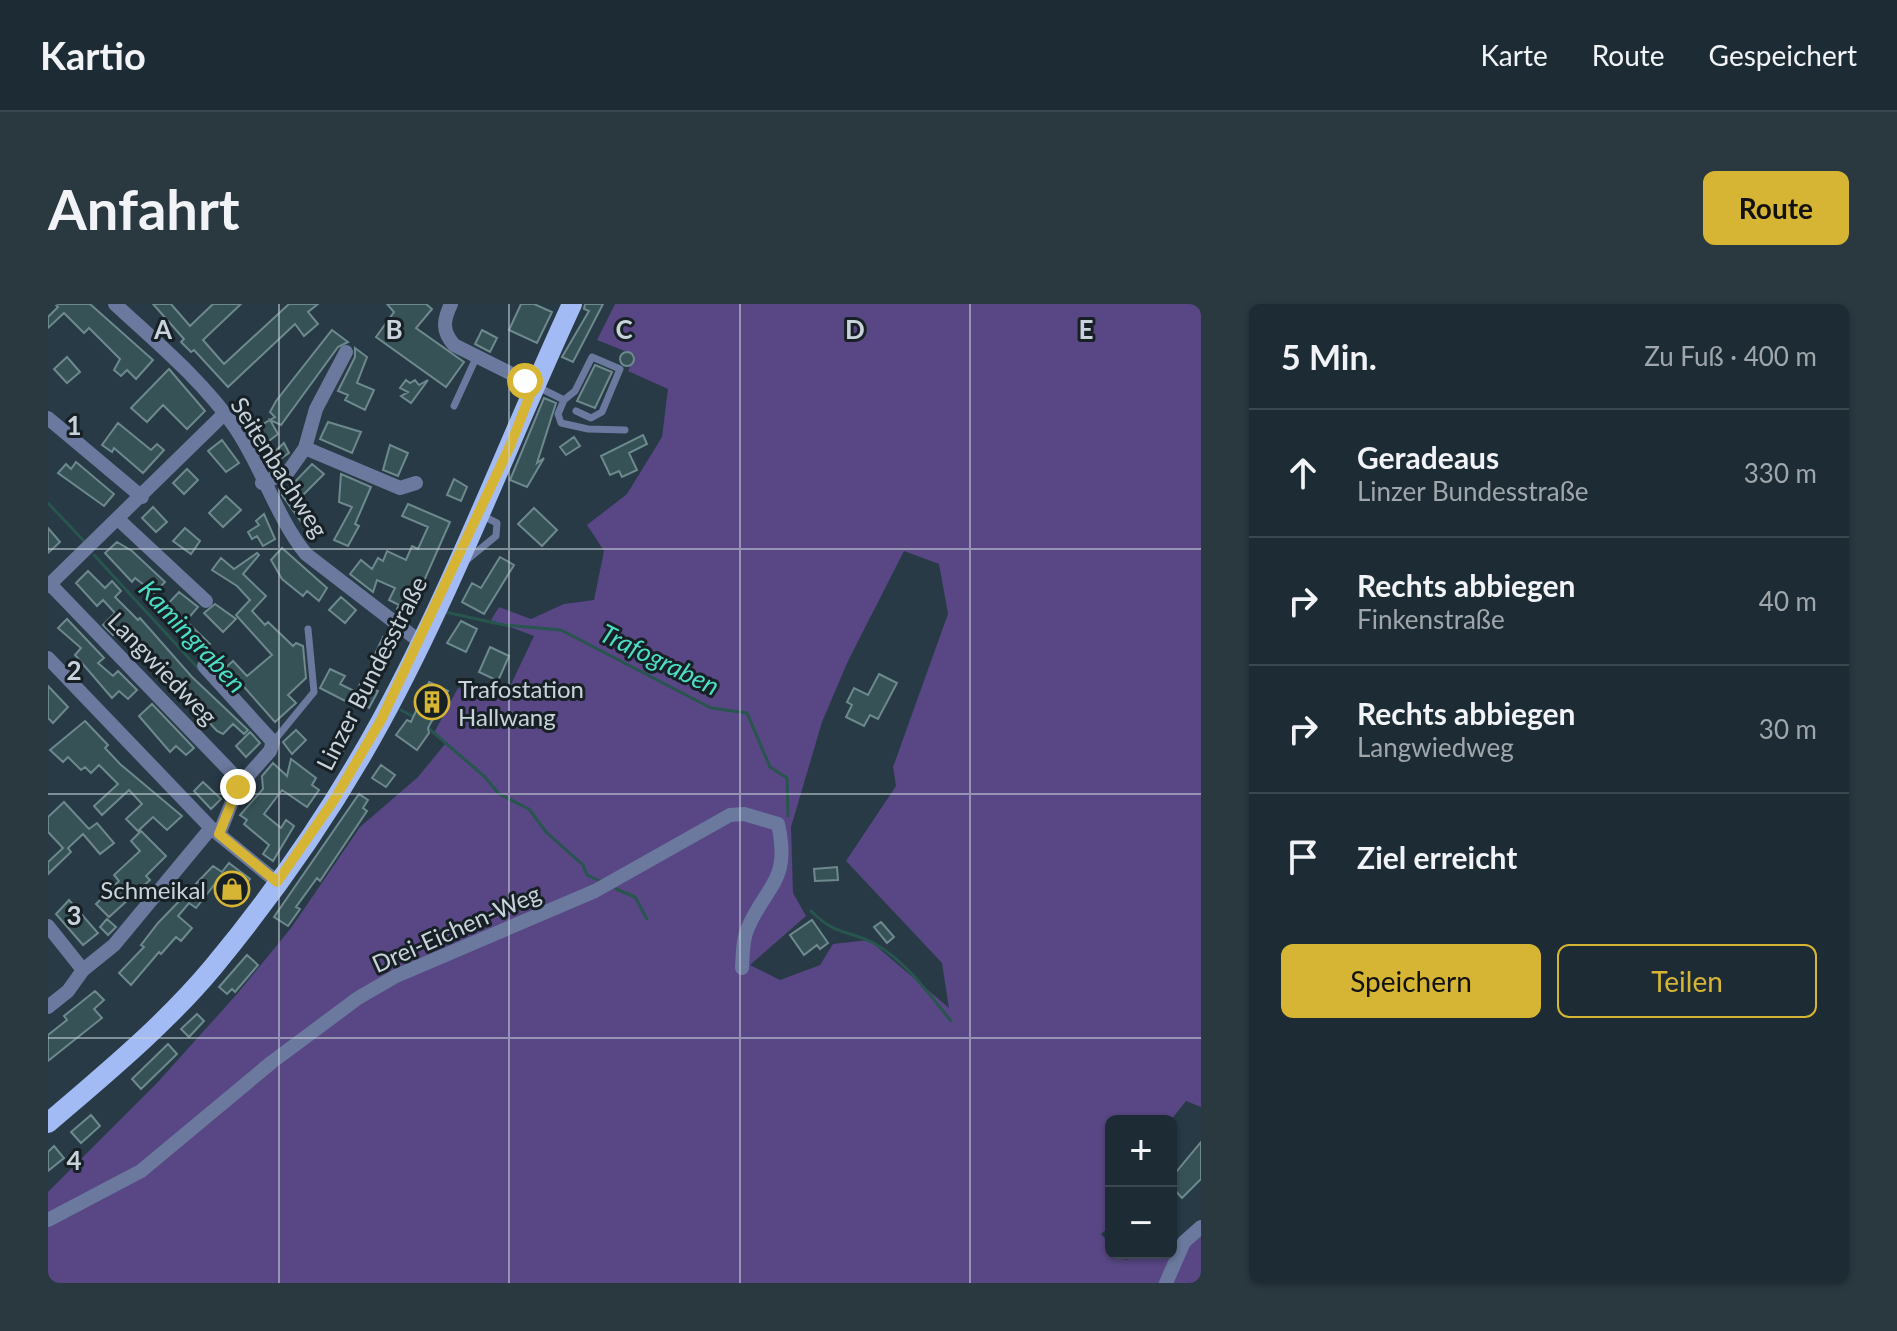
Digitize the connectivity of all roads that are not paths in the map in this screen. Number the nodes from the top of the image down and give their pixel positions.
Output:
1 (115, 304) edge
2 (451, 304) edge
3 (572, 304) edge
4 (346, 352) dead end
5 (476, 358) junction
6 (534, 385) junction
7 (564, 400) junction
8 (454, 406) dead end
9 (576, 411) dead end
10 (224, 414) junction
11 (48, 418) edge
12 (625, 430) dead end
13 (305, 448) junction
14 (262, 483) junction
15 (416, 483) dead end
16 (142, 497) junction
17 (119, 520) junction
18 (49, 585) edge
19 (206, 601) dead end
20 (308, 629) dead end
21 (419, 641) junction
22 (48, 658) edge
23 (204, 666) dead end
24 (273, 742) junction
25 (238, 787) junction
26 (215, 831) junction
27 (277, 882) junction
28 (48, 926) edge
29 (742, 968) dead end
30 (83, 970) junction
31 (48, 1007) edge
32 (48, 1123) edge
33 (48, 1220) edge
34 (1201, 1227) edge
35 (1166, 1283) edge

1 - 10 street, Seitenbachweg
2 - 5 street
3 - 6 main road, Linzer Bundesstraße
4 - 13 street
5 - 6 street
5 - 8 lane
6 - 7 lane
6 - 21 main road, Linzer Bundesstraße
7 - 9 lane
7 - 12 lane
10 - 14 street, Seitenbachweg
10 - 16 street
11 - 16 street
13 - 14 street
13 - 15 street
14 - 21 street, Seitenbachweg
16 - 17 street
17 - 18 street
17 - 19 street
18 - 25 street, Langwiedweg
20 - 24 lane
21 - 27 main road, Linzer Bundesstraße
22 - 26 street
23 - 24 street, Langwiedweg
24 - 25 street
25 - 26 street
26 - 27 street
26 - 30 street
27 - 32 main road, Linzer Bundesstraße
28 - 30 street
29 - 33 street, Drei-Eichen-Weg
30 - 31 street
34 - 35 street

